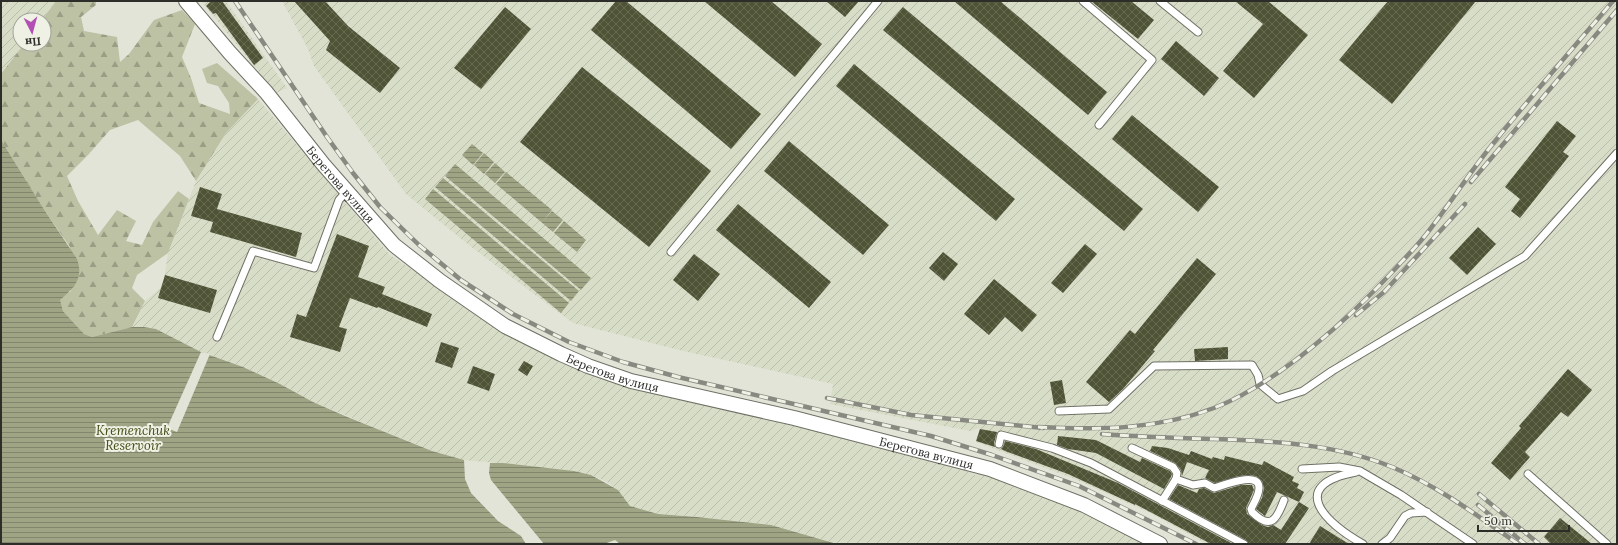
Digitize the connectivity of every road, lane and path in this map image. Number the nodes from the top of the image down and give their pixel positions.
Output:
1 (186, 1) edge
2 (878, 1) edge
3 (1084, 1) edge
4 (1160, 1) edge
5 (1198, 32) dead end
6 (1098, 125) dead end
7 (1617, 153) edge
8 (348, 191) junction
9 (671, 252) dead end
10 (217, 337) dead end
11 (1059, 411) dead end
12 (999, 444) dead end
13 (1132, 448) dead end
14 (1302, 469) dead end
15 (1360, 471) junction
16 (1528, 474) dead end
17 (1176, 479) junction
18 (1284, 500) dead end
19 (1162, 501) junction
20 (1427, 512) junction
21 (1160, 544) edge
22 (1244, 544) edge
23 (1363, 544) edge
24 (1382, 544) edge
25 (1473, 544) edge
26 (1607, 544) edge

1 - 8 street, Берегова вулиця
2 - 9 lane
3 - 6 lane
4 - 5 lane
7 - 11 lane
8 - 10 lane
8 - 21 street, Берегова вулиця
12 - 19 lane
13 - 17 lane
14 - 15 lane
15 - 20 lane
15 - 23 lane
16 - 26 lane
17 - 18 lane
17 - 19 lane
19 - 22 lane
20 - 24 lane
20 - 25 lane

